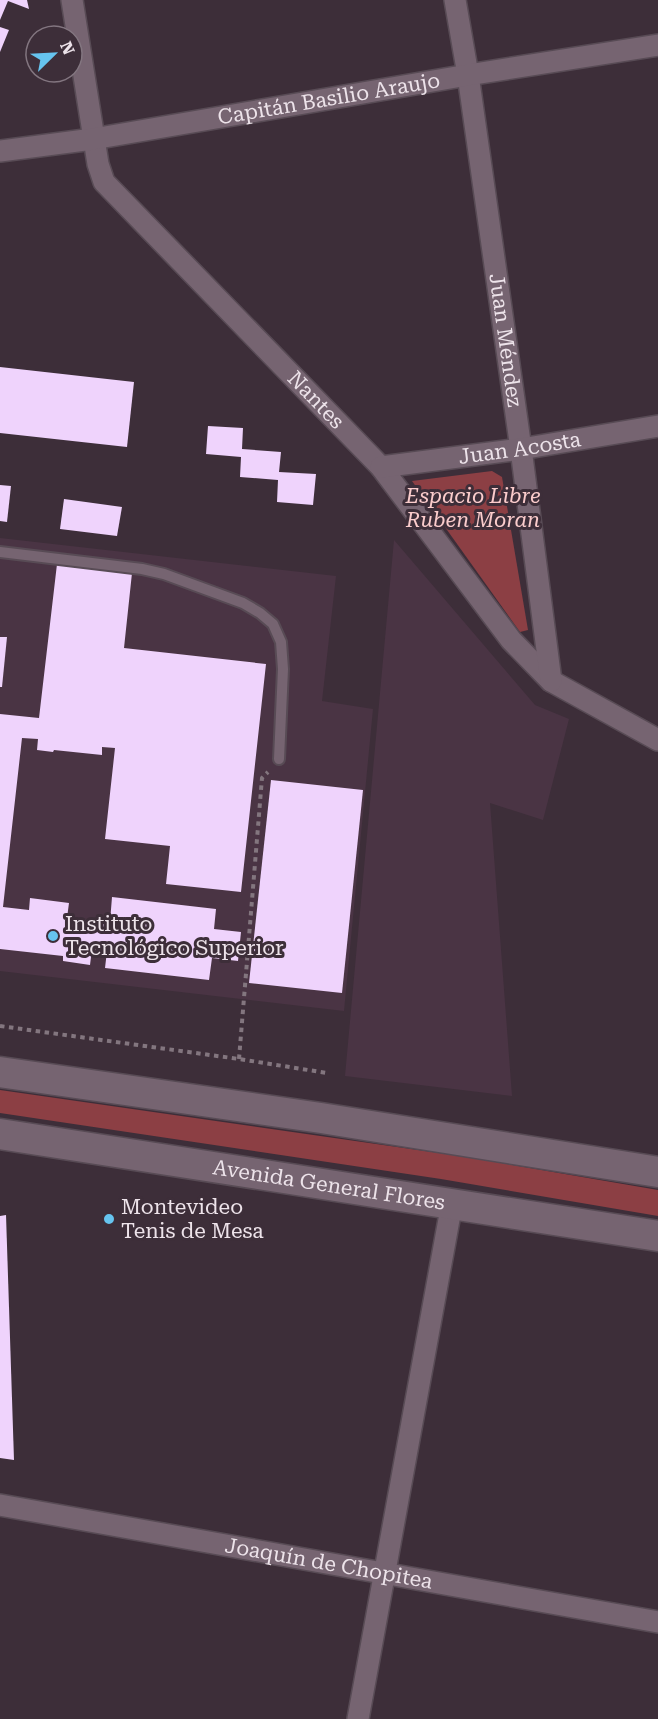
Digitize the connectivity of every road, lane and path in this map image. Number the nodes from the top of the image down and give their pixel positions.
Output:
1 (72, 0) edge
2 (455, 0) edge
3 (658, 45) edge
4 (468, 75) junction
5 (93, 139) junction
6 (0, 151) edge
7 (658, 426) edge
8 (521, 449) junction
9 (381, 467) junction
10 (0, 552) edge
11 (551, 681) junction
12 (658, 740) edge
13 (279, 759) joint
14 (0, 1026) edge
15 (239, 1059) junction
16 (0, 1072) edge
17 (327, 1073) dead end
18 (0, 1134) edge
19 (658, 1172) edge
20 (452, 1203) junction
21 (658, 1236) edge
22 (0, 1505) edge
23 (385, 1572) junction
24 (658, 1622) edge
25 (358, 1719) edge

1 - 5 street, Nantes
2 - 4 street, Juan Méndez
3 - 4 street, Capitán Basilio Araujo
4 - 5 street, Capitán Basilio Araujo
4 - 8 street, Juan Méndez
5 - 6 street, Capitán Basilio Araujo
5 - 9 street, Nantes
7 - 8 street, Juan Acosta
8 - 9 street, Juan Acosta
8 - 11 street, Juan Méndez
9 - 11 street, Nantes
10 - 13 lane
11 - 12 street, Nantes
13 - 15 path
14 - 15 path
15 - 17 path
16 - 19 main road
18 - 20 main road, Avenida General Flores
20 - 21 main road, Avenida General Flores
20 - 23 street
22 - 23 street, Joaquín de Chopitea
23 - 24 street, Joaquín de Chopitea
23 - 25 street

